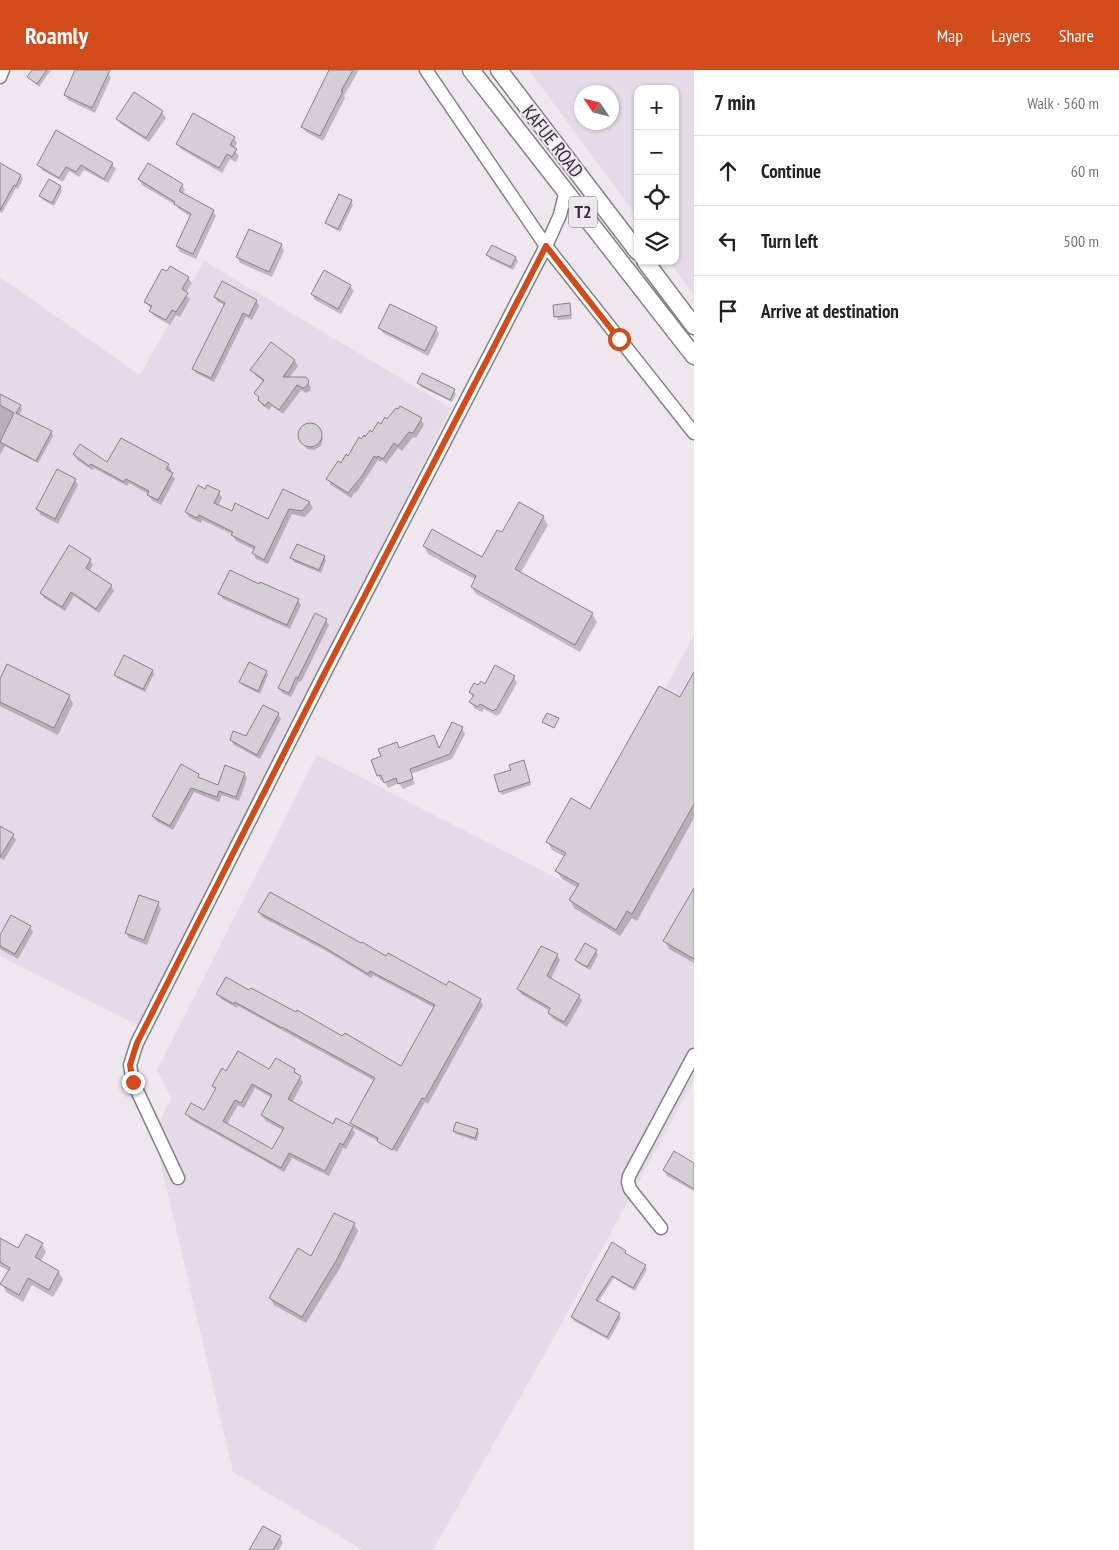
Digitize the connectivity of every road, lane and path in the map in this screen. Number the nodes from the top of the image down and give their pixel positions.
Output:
1 (4, 70) edge
2 (426, 70) edge
3 (471, 70) edge
4 (499, 70) edge
5 (0, 77) edge
6 (566, 190) junction
7 (546, 246) junction
8 (634, 247) edge
9 (648, 265) edge
10 (694, 326) edge
11 (694, 356) edge
12 (694, 432) edge
13 (694, 1055) edge
14 (178, 1178) dead end
15 (661, 1228) dead end

1 - 5 street
2 - 7 street
3 - 6 main road, KAFUE ROAD / T2
4 - 8 main road, KAFUE ROAD / T2
6 - 7 street
6 - 11 main road, KAFUE ROAD / T2
7 - 12 street
7 - 14 street
9 - 10 main road
13 - 15 street

